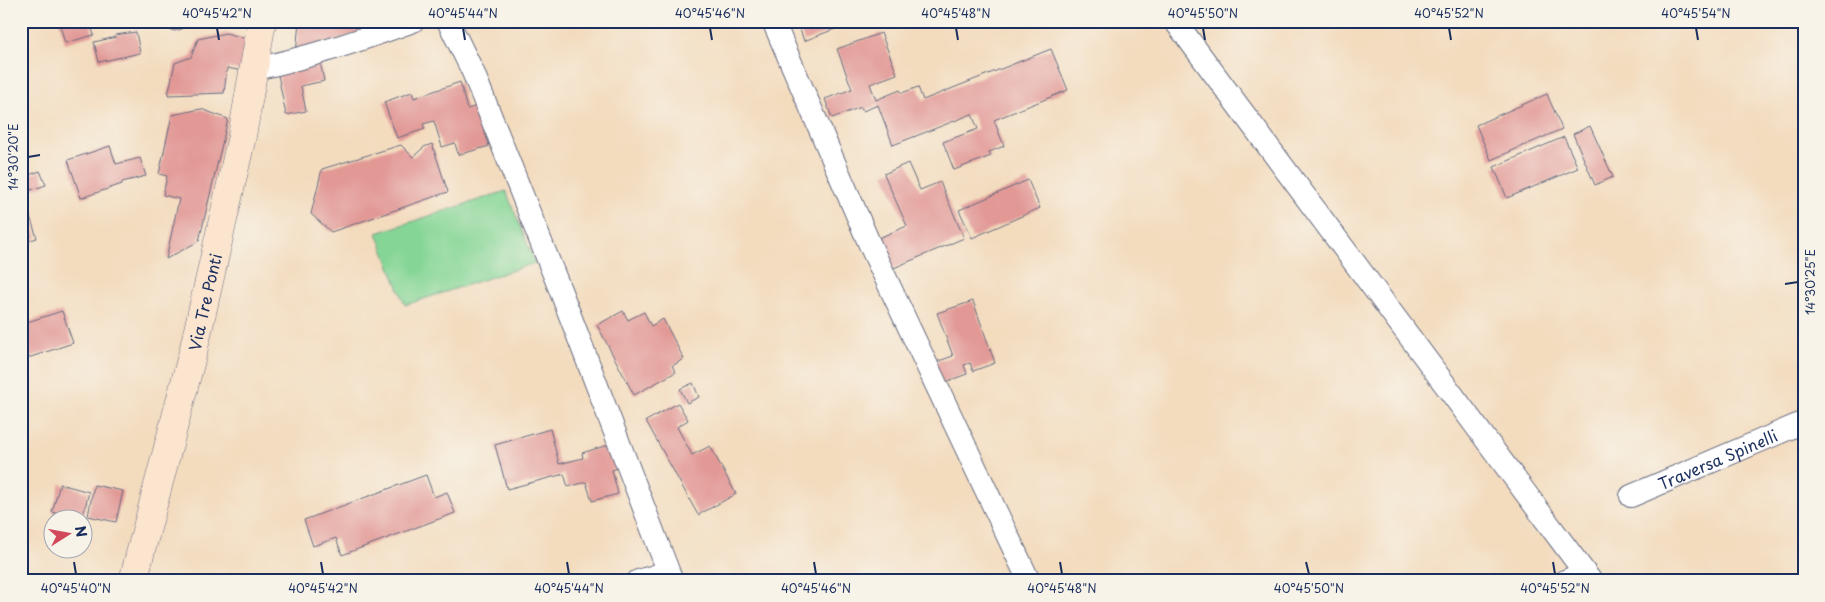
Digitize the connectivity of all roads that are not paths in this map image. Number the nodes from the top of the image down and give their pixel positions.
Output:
1 (262, 21) edge
2 (413, 21) edge
3 (448, 21) edge
4 (773, 21) edge
5 (1175, 21) edge
6 (254, 69) junction
7 (1804, 422) edge
8 (1631, 496) dead end
9 (670, 577) edge
10 (1580, 578) edge
11 (133, 581) edge
12 (638, 581) edge
13 (1029, 581) edge

1 - 6 street, Via Tre Ponti
2 - 6 street
3 - 9 street
4 - 13 street
5 - 10 street
6 - 11 street, Via Tre Ponti
7 - 8 street, Traversa Spinelli
9 - 12 street

